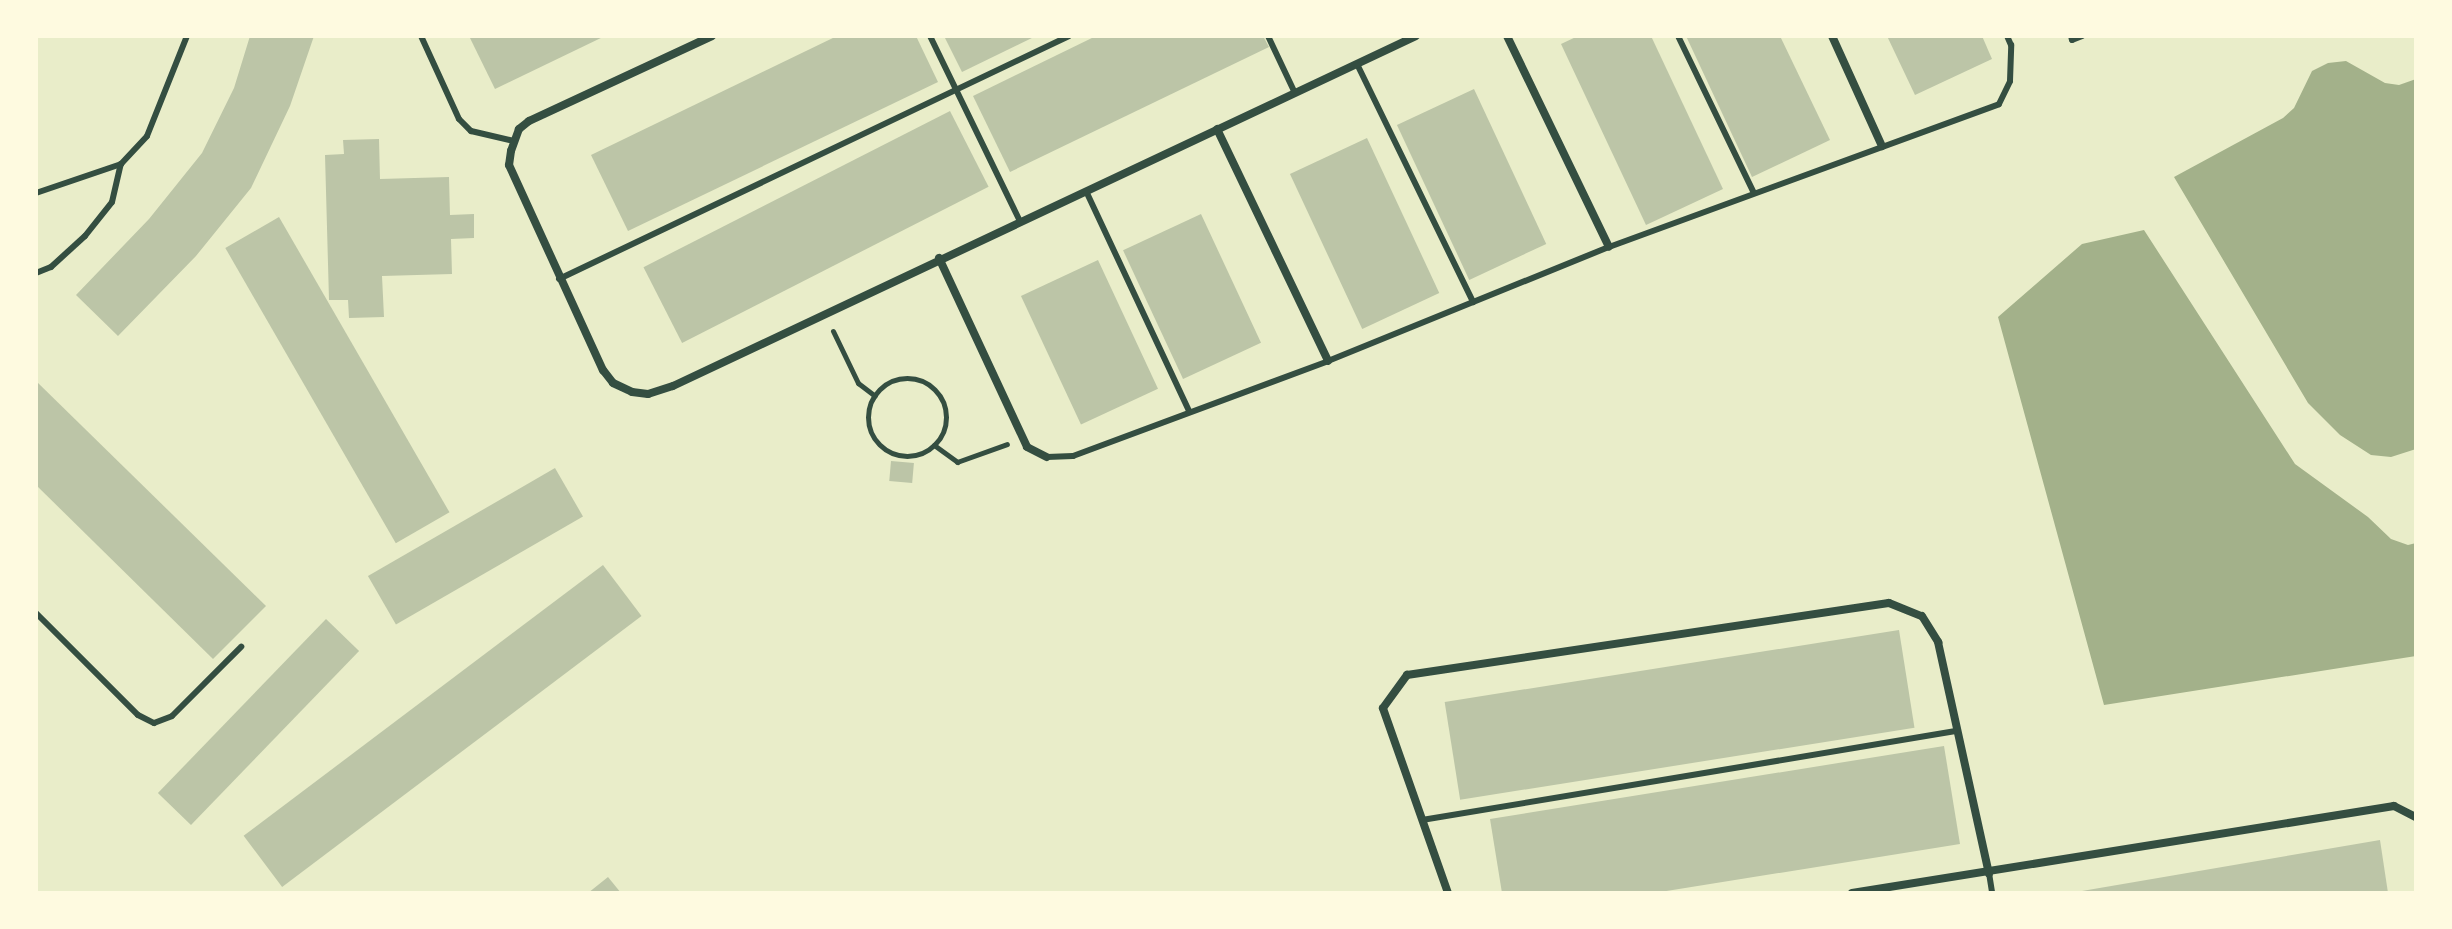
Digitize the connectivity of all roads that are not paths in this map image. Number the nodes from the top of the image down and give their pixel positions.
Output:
1 (187, 36) edge
2 (421, 36) edge
3 (712, 36) edge
4 (930, 36) edge
5 (1069, 36) edge
6 (1268, 36) edge
7 (1416, 36) edge
8 (1507, 36) edge
9 (1678, 36) edge
10 (1832, 36) edge
11 (2007, 36) edge
12 (2071, 36) edge
13 (2082, 36) edge
14 (1357, 64) junction
15 (956, 90) junction
16 (1295, 93) junction
17 (1217, 129) junction
18 (514, 141) junction
19 (1882, 146) junction
20 (121, 164) junction
21 (1086, 191) junction
22 (36, 193) edge
23 (1754, 193) junction
24 (1020, 221) junction
25 (1609, 247) junction
26 (939, 258) junction
27 (36, 273) edge
28 (558, 279) junction
29 (1473, 302) junction
30 (1328, 361) junction
31 (1189, 411) junction
32 (1047, 457) joint
33 (36, 613) edge
34 (241, 647) dead end
35 (1956, 731) junction
36 (2416, 817) edge
37 (1422, 820) junction
38 (1989, 873) junction
39 (1448, 893) edge
40 (1852, 893) edge
41 (1992, 893) edge

1 - 20 lane
2 - 18 lane
3 - 18 street
4 - 15 lane
5 - 15 lane
6 - 16 lane
7 - 14 street
8 - 25 street
9 - 23 lane
10 - 19 street
11 - 19 lane
12 - 13 lane
14 - 16 street
14 - 29 lane
15 - 24 lane
15 - 28 lane
16 - 17 street
17 - 21 street
17 - 30 street
18 - 28 street
19 - 23 lane
20 - 22 lane
20 - 27 lane
21 - 24 street
21 - 31 lane
23 - 25 lane
24 - 26 street
25 - 29 lane
26 - 28 street
26 - 32 street
29 - 30 lane
30 - 31 lane
31 - 32 lane
33 - 34 lane
35 - 37 lane
35 - 37 street
35 - 38 street
36 - 38 street
37 - 39 street
38 - 40 street
38 - 41 lane

